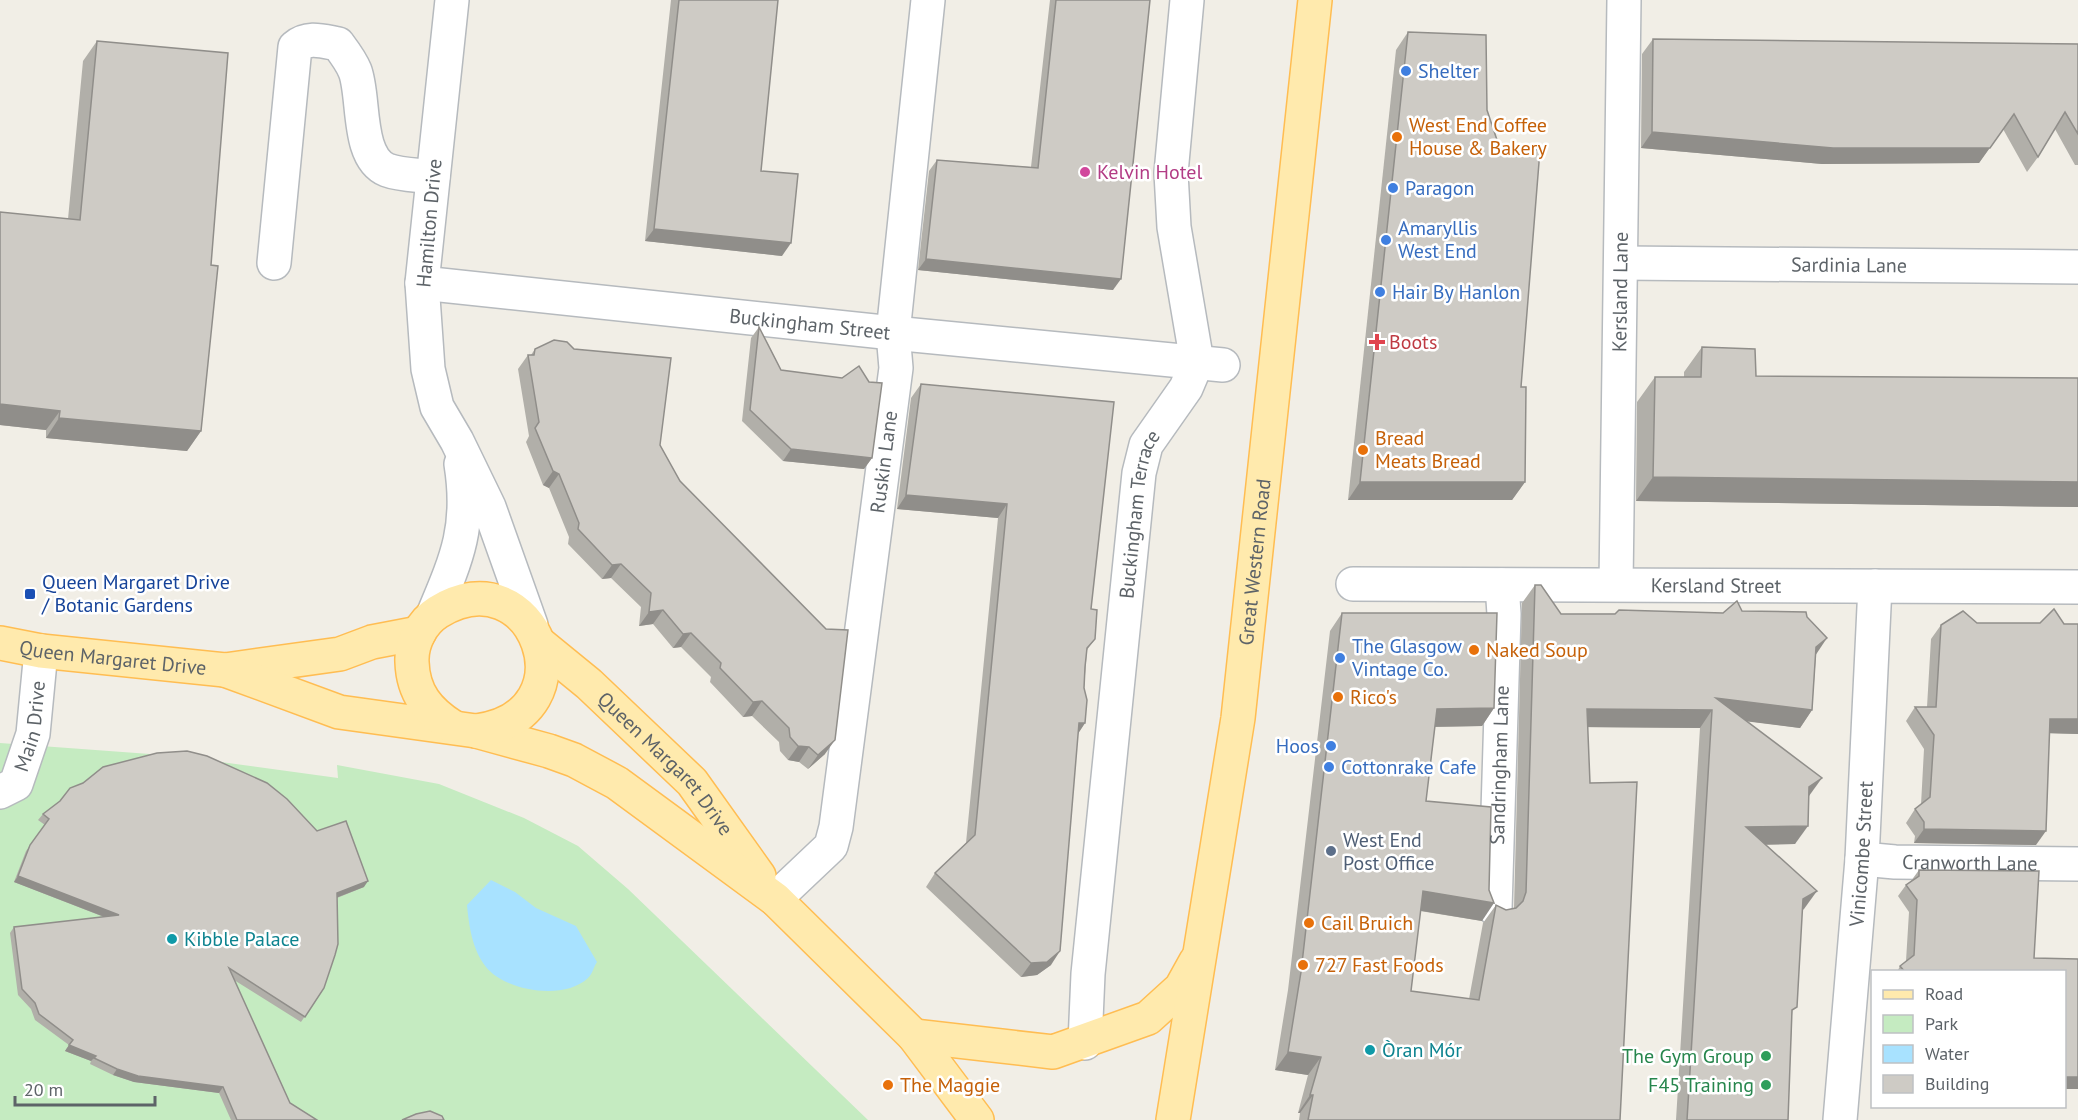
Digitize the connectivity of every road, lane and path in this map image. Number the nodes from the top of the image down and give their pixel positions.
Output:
1 (452, 0) edge
2 (928, 0) edge
3 (1187, 0) edge
4 (1315, 0) edge
5 (1624, 0) edge
6 (433, 177) junction
7 (274, 263) dead end
8 (1621, 263) junction
9 (2078, 267) edge
10 (422, 283) junction
11 (893, 333) junction
12 (1210, 363) junction
13 (457, 441) junction
14 (1353, 584) dead end
15 (1616, 584) junction
16 (1502, 585) junction
17 (1875, 586) junction
18 (2078, 587) edge
19 (426, 624) junction
20 (536, 635) junction
21 (0, 643) edge
22 (41, 651) junction
23 (225, 670) junction
24 (465, 729) junction
25 (0, 792) edge
26 (1862, 859) junction
27 (2078, 864) edge
28 (775, 899) junction
29 (1495, 909) edge
30 (1201, 952) junction
31 (914, 1036) junction
32 (1085, 1043) junction
33 (977, 1120) edge
34 (1173, 1120) edge
35 (1840, 1120) edge

1 - 6 street, Hamilton Drive
2 - 11 street, Ruskin Lane
3 - 12 street
4 - 30 main road, Great Western Road
5 - 8 street, Kersland Lane
6 - 7 street
6 - 10 street, Hamilton Drive
8 - 9 street, Sardinia Lane
8 - 15 street, Kersland Lane
10 - 11 street, Buckingham Street
10 - 13 street, Hamilton Drive
11 - 12 street, Buckingham Street
11 - 28 street, Ruskin Lane
12 - 32 street, Buckingham Terrace
13 - 19 street, Hamilton Drive
13 - 20 street, Hamilton Drive
14 - 16 street, Kersland Street
15 - 16 street, Kersland Street
15 - 17 street, Kersland Street
16 - 29 street, Sandringham Lane
17 - 18 street, Kersland Street
17 - 26 street, Vinicombe Street
19 - 20 main road, Queen Margaret Drive
19 - 23 main road, Queen Margaret Drive
19 - 24 main road, Queen Margaret Drive
20 - 24 main road, Queen Margaret Drive
20 - 28 main road, Queen Margaret Drive
21 - 22 main road, Queen Margaret Drive
22 - 23 main road, Queen Margaret Drive
22 - 25 street, Main Drive
23 - 24 main road, Queen Margaret Drive
24 - 28 main road, Queen Margaret Drive
26 - 27 street, Cranworth Lane
26 - 35 street, Vinicombe Street
28 - 31 main road, Queen Margaret Drive
30 - 32 main road
30 - 34 main road, Great Western Road
31 - 32 main road
31 - 33 main road, Queen Margaret Drive

